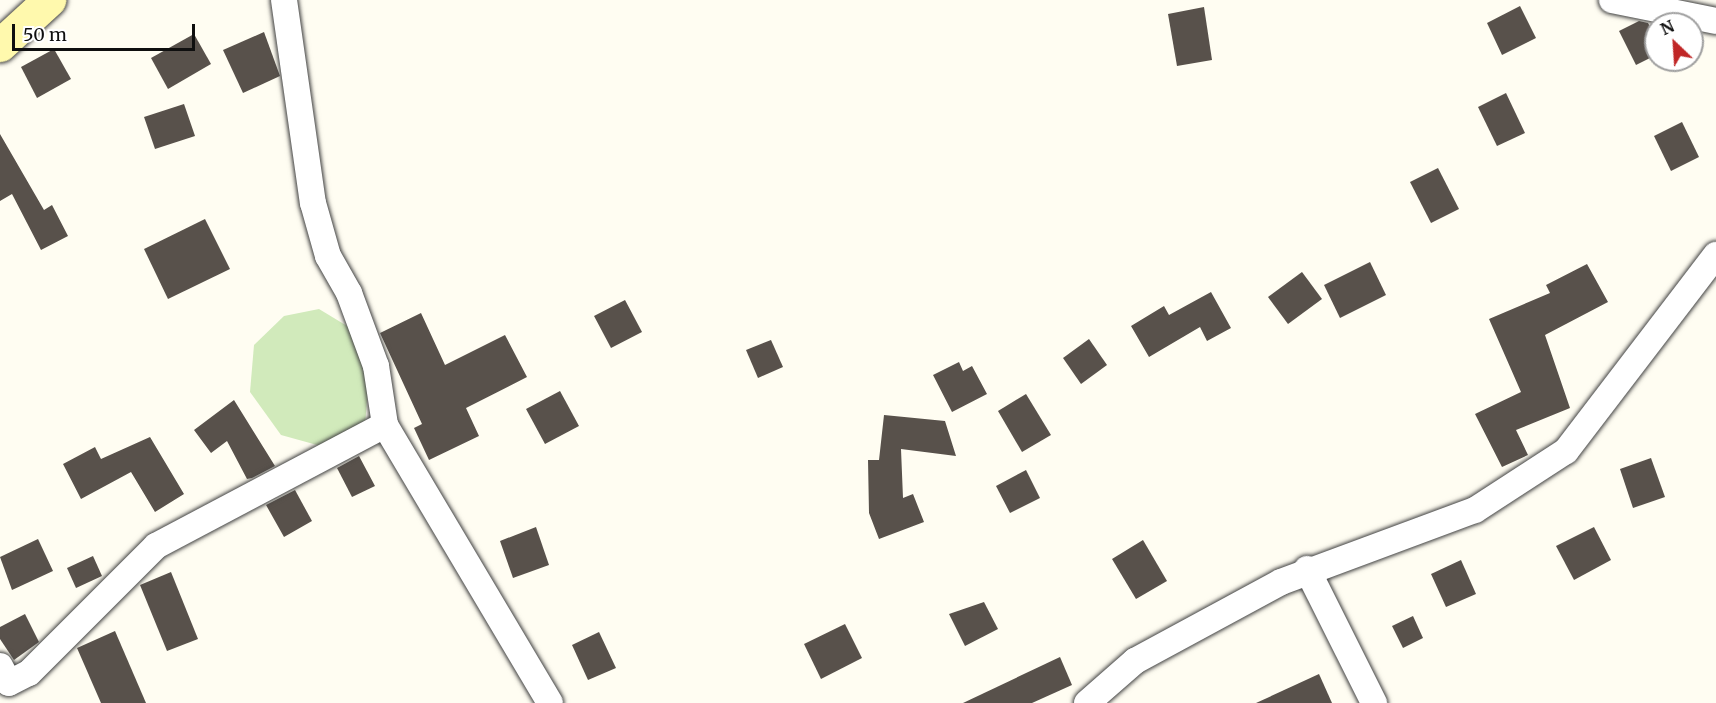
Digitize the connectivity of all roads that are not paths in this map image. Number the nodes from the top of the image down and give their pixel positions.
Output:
1 (49, 0) edge
2 (284, 0) edge
3 (1612, 0) edge
4 (1716, 21) edge
5 (0, 45) edge
6 (1716, 255) edge
7 (385, 425) junction
8 (1307, 569) junction
9 (0, 666) edge
10 (550, 703) edge
11 (1087, 703) edge
12 (1374, 703) edge

1 - 5 main road
2 - 7 street
3 - 4 street
6 - 8 street
7 - 9 street
7 - 10 street
8 - 11 street
8 - 12 street

